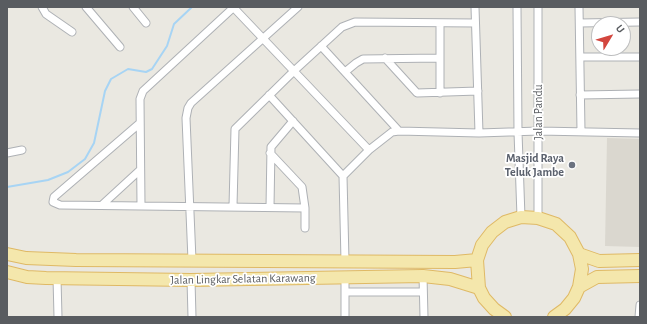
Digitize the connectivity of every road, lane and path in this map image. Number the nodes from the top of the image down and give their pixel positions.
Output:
1 (42, 7) edge
2 (86, 7) edge
3 (133, 7) edge
4 (233, 7) edge
5 (298, 7) edge
6 (475, 7) edge
7 (518, 7) edge
8 (538, 7) edge
9 (579, 7) edge
10 (640, 22) edge
11 (146, 23) dead end
12 (440, 23) junction
13 (475, 23) junction
14 (580, 23) junction
15 (72, 32) dead end
16 (263, 37) junction
17 (120, 46) dead end
18 (321, 46) junction
19 (580, 57) junction
20 (640, 57) edge
21 (385, 58) junction
22 (440, 58) junction
23 (295, 70) junction
24 (345, 72) junction
25 (478, 91) junction
26 (440, 93) junction
27 (640, 94) edge
28 (269, 95) junction
29 (580, 95) junction
30 (293, 121) junction
31 (140, 123) junction
32 (399, 131) junction
33 (538, 131) junction
34 (518, 132) junction
35 (581, 132) junction
36 (479, 133) junction
37 (640, 133) edge
38 (22, 150) dead end
39 (369, 150) junction
40 (7, 153) edge
41 (270, 153) junction
42 (140, 170) junction
43 (343, 176) junction
44 (103, 204) junction
45 (142, 205) junction
46 (190, 206) junction
47 (233, 206) junction
48 (270, 207) junction
49 (305, 208) junction
50 (521, 217) junction
51 (538, 218) junction
52 (305, 228) dead end
53 (7, 254) edge
54 (579, 254) junction
55 (121, 260) junction
56 (192, 260) junction
57 (477, 260) junction
58 (640, 260) edge
59 (345, 261) junction
60 (7, 272) edge
61 (423, 276) junction
62 (640, 276) edge
63 (345, 277) junction
64 (57, 278) junction
65 (123, 280) junction
66 (191, 280) junction
67 (579, 287) junction
68 (479, 288) junction
69 (346, 292) junction
70 (423, 292) junction
71 (640, 305) edge
72 (58, 317) edge
73 (192, 317) edge
74 (345, 317) edge
75 (424, 317) edge
76 (505, 317) edge
77 (554, 317) edge
78 (639, 317) edge

1 - 15 street
2 - 17 street
3 - 11 street
4 - 16 street
4 - 31 street
5 - 16 street
6 - 13 street
7 - 34 street, Jalan Pandu
8 - 33 street, Jalan Pandu
9 - 14 street
10 - 14 street
12 - 13 street
12 - 18 street
12 - 22 street
13 - 25 street
14 - 19 street
16 - 23 street
16 - 46 street
18 - 23 street
18 - 24 street
19 - 20 street
19 - 29 street
21 - 22 street
21 - 24 street
21 - 26 street
22 - 26 street
23 - 28 street
23 - 39 street
24 - 32 street
25 - 26 street
25 - 36 street
27 - 29 street
28 - 30 street
28 - 47 street
29 - 35 street
30 - 41 street
30 - 43 street
31 - 42 street
31 - 44 street
32 - 36 street
32 - 39 street
33 - 34 street
33 - 35 street
33 - 51 street, Jalan Pandu
34 - 36 street
34 - 50 street, Jalan Pandu
35 - 37 street
38 - 40 street
39 - 43 street
41 - 48 street
41 - 49 street
42 - 44 street
42 - 45 street
43 - 59 street
44 - 45 street
45 - 46 street
46 - 47 street
46 - 56 street
47 - 48 street
48 - 49 street
49 - 52 street
50 - 51 main road
50 - 57 main road
51 - 54 main road
53 - 55 main road, Jalan Lingkar Selatan Karawang
54 - 58 main road
54 - 67 main road
55 - 56 main road, Jalan Lingkar Selatan Karawang
55 - 65 main road
56 - 59 main road, Jalan Lingkar Selatan Karawang
57 - 59 main road, Jalan Lingkar Selatan Karawang
57 - 68 main road
60 - 64 main road, Jalan Lingkar Selatan Karawang
61 - 63 main road, Jalan Lingkar Selatan Karawang
61 - 68 main road, Jalan Lingkar Selatan Karawang
61 - 70 street
62 - 67 main road
63 - 66 main road, Jalan Lingkar Selatan Karawang
63 - 69 street
64 - 65 main road, Jalan Lingkar Selatan Karawang
64 - 72 street
65 - 66 main road, Jalan Lingkar Selatan Karawang
66 - 73 street
67 - 77 main road
68 - 76 main road
69 - 70 street
69 - 74 street
70 - 75 street
71 - 78 street

